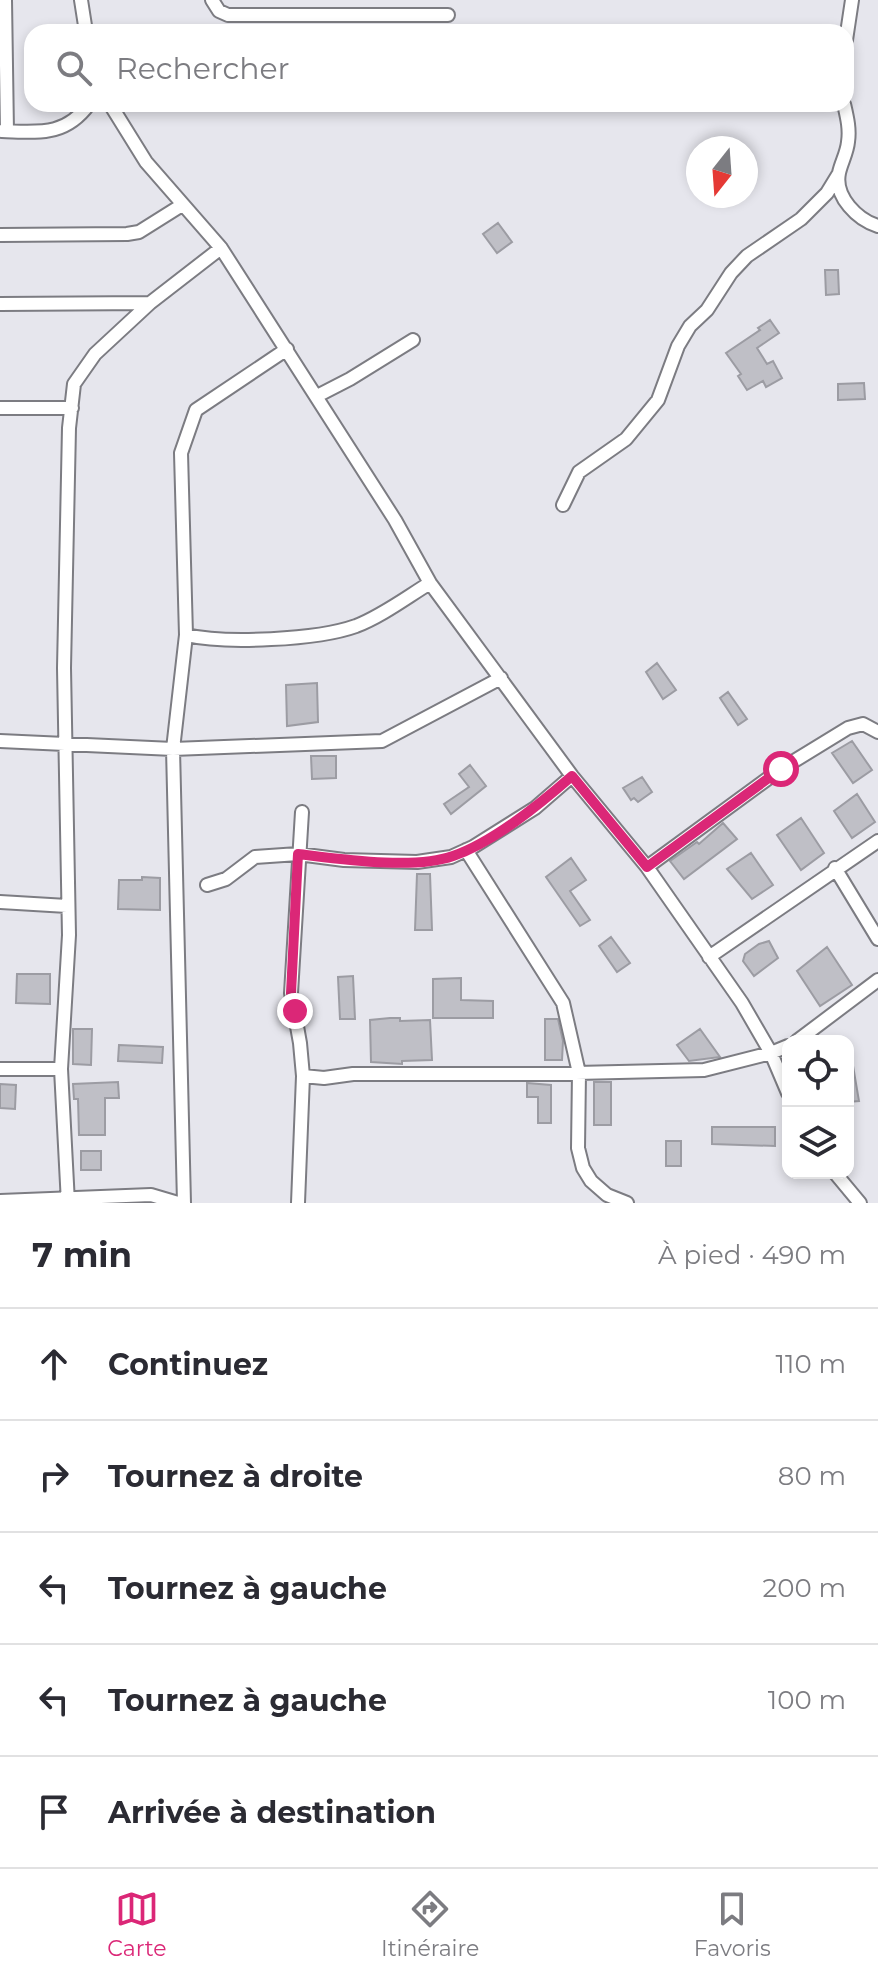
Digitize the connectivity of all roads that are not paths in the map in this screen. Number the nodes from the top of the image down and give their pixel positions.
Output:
1 (5, 0) edge
2 (81, 0) edge
3 (212, 0) edge
4 (852, 0) edge
5 (448, 15) dead end
6 (85, 24) edge
7 (848, 24) edge
8 (3, 46) edge
9 (81, 112) edge
10 (115, 112) edge
11 (845, 112) edge
12 (3, 131) edge
13 (838, 175) junction
14 (182, 205) junction
15 (878, 226) edge
16 (0, 235) edge
17 (221, 248) junction
18 (150, 303) junction
19 (0, 304) edge
20 (413, 340) dead end
21 (287, 349) junction
22 (317, 396) junction
23 (0, 408) edge
24 (72, 408) junction
25 (563, 505) dead end
26 (430, 583) junction
27 (186, 635) junction
28 (501, 678) junction
29 (878, 732) edge
30 (0, 741) edge
31 (65, 744) junction
32 (173, 749) junction
33 (572, 776) junction
34 (302, 812) dead end
35 (878, 841) edge
36 (466, 850) junction
37 (298, 854) junction
38 (647, 867) junction
39 (835, 868) junction
40 (207, 885) dead end
41 (0, 902) edge
42 (67, 906) junction
43 (878, 939) edge
44 (709, 957) junction
45 (878, 980) edge
46 (805, 1035) edge
47 (782, 1048) edge
48 (771, 1053) junction
49 (0, 1069) edge
50 (61, 1069) junction
51 (579, 1073) junction
52 (303, 1076) junction
53 (782, 1079) edge
54 (840, 1179) edge
55 (0, 1201) edge
56 (68, 1201) edge
57 (181, 1203) edge
58 (298, 1203) edge
59 (627, 1203) edge
60 (860, 1203) edge

1 - 8 street
2 - 6 street
3 - 5 street
4 - 7 street
8 - 12 street
9 - 12 street
10 - 14 street
11 - 13 street
13 - 15 street
13 - 25 street
14 - 16 street
14 - 17 street
17 - 18 street
17 - 21 street
18 - 19 street
18 - 24 street
20 - 22 street
21 - 22 street
21 - 27 street
22 - 26 street
23 - 24 street
24 - 31 street
26 - 27 street
26 - 28 street
27 - 32 street
28 - 32 street
28 - 33 street
29 - 38 street
30 - 31 street
31 - 32 street
31 - 42 street
32 - 57 street
33 - 36 street
33 - 38 street
34 - 37 street
35 - 39 street
36 - 37 street
36 - 51 street
37 - 40 street
37 - 52 street
38 - 44 street
39 - 43 street
39 - 44 street
41 - 42 street
42 - 50 street
44 - 48 street
45 - 46 street
47 - 48 street
48 - 51 street
48 - 53 street
49 - 50 street
50 - 56 street
51 - 52 street
51 - 59 street
52 - 58 street
54 - 60 street
55 - 56 street
56 - 57 street

